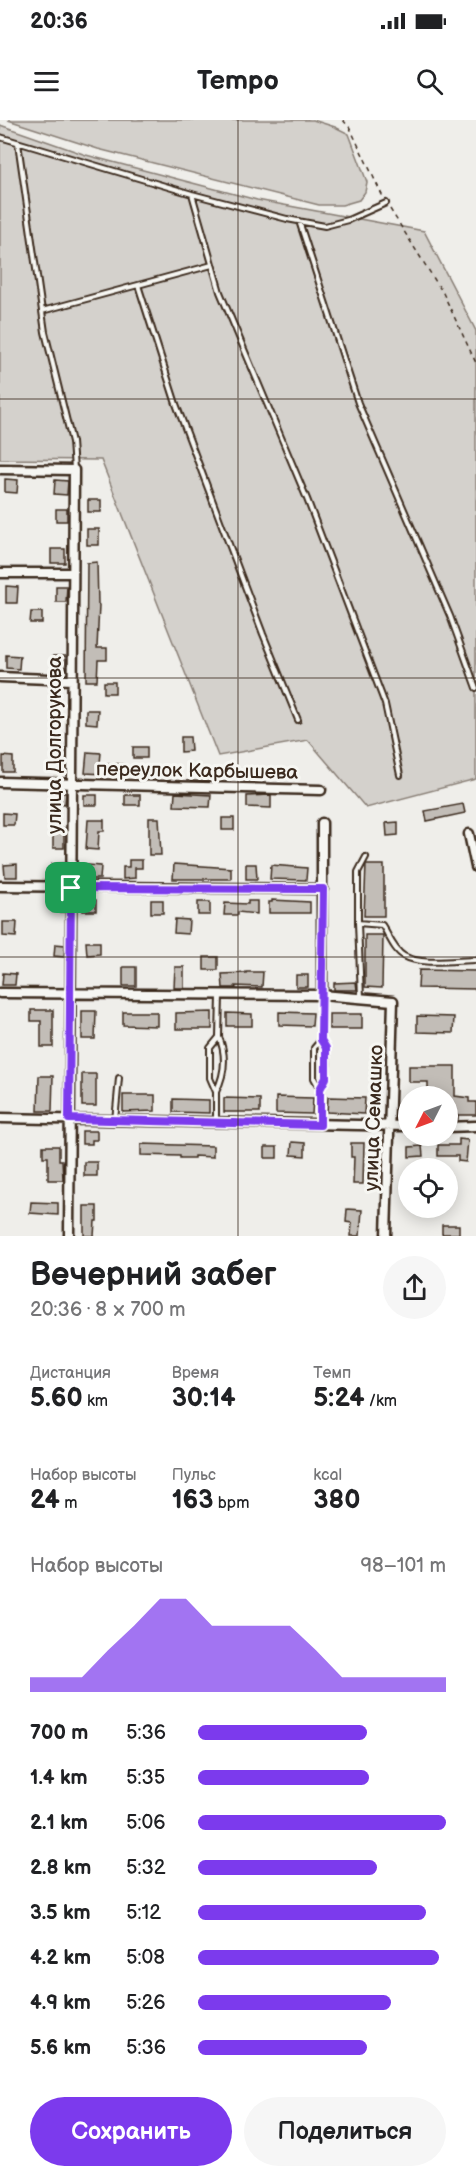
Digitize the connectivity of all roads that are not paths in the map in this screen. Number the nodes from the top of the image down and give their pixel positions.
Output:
1 (0, 137) edge
2 (18, 143) junction
3 (192, 194) junction
4 (386, 202) road end
5 (299, 221) junction
6 (212, 265) junction
7 (138, 285) junction
8 (42, 311) junction
9 (0, 469) edge
10 (74, 470) junction
11 (0, 573) edge
12 (73, 573) junction
13 (0, 677) edge
14 (72, 680) junction
15 (476, 688) edge
16 (298, 720) dead end
17 (400, 776) dead end
18 (0, 782) edge
19 (72, 784) junction
20 (321, 790) dead end
21 (322, 823) dead end
22 (472, 832) edge
23 (366, 857) dead end
24 (476, 867) edge
25 (0, 886) edge
26 (71, 888) junction
27 (323, 889) junction
28 (358, 923) junction
29 (476, 960) edge
30 (0, 993) edge
31 (71, 995) junction
32 (220, 995) junction
33 (322, 995) junction
34 (362, 998) junction
35 (219, 1038) junction
36 (321, 1040) junction
37 (119, 1078) dead end
38 (320, 1089) junction
39 (216, 1092) junction
40 (0, 1118) edge
41 (69, 1119) junction
42 (115, 1122) junction
43 (216, 1123) junction
44 (320, 1125) junction
45 (391, 1126) junction
46 (398, 1126) edge
47 (476, 1126) edge
48 (458, 1127) edge
49 (69, 1236) edge
50 (386, 1236) edge

1 - 2 lane
2 - 3 lane
2 - 8 lane
3 - 5 lane
3 - 6 lane
4 - 5 lane
5 - 15 lane
6 - 7 lane
6 - 17 lane
7 - 8 lane
7 - 16 lane
8 - 10 lane
9 - 10 street
10 - 12 street, улица Долгорукова
11 - 12 street
12 - 14 street, улица Долгорукова
13 - 14 street
14 - 19 street, улица Долгорукова
18 - 19 street, переулок Карбышева
19 - 20 street, переулок Карбышева
19 - 26 street, улица Долгорукова
21 - 27 street
22 - 24 street
23 - 28 lane
25 - 26 street
26 - 27 street
26 - 31 street, улица Долгорукова
27 - 33 street
28 - 29 lane
28 - 34 lane
30 - 31 street
31 - 32 street
31 - 41 street, улица Долгорукова
32 - 33 street
32 - 35 lane
33 - 34 street
33 - 36 lane
34 - 45 street, улица Семашко
35 - 39 lane
35 - 39 lane
36 - 38 lane
36 - 38 lane
37 - 42 lane
38 - 44 lane
39 - 43 lane
40 - 41 street
41 - 42 street
41 - 49 street, улица Долгорукова
42 - 43 street
43 - 44 street
44 - 45 street
45 - 46 street
45 - 50 street, улица Семашко
47 - 48 street

